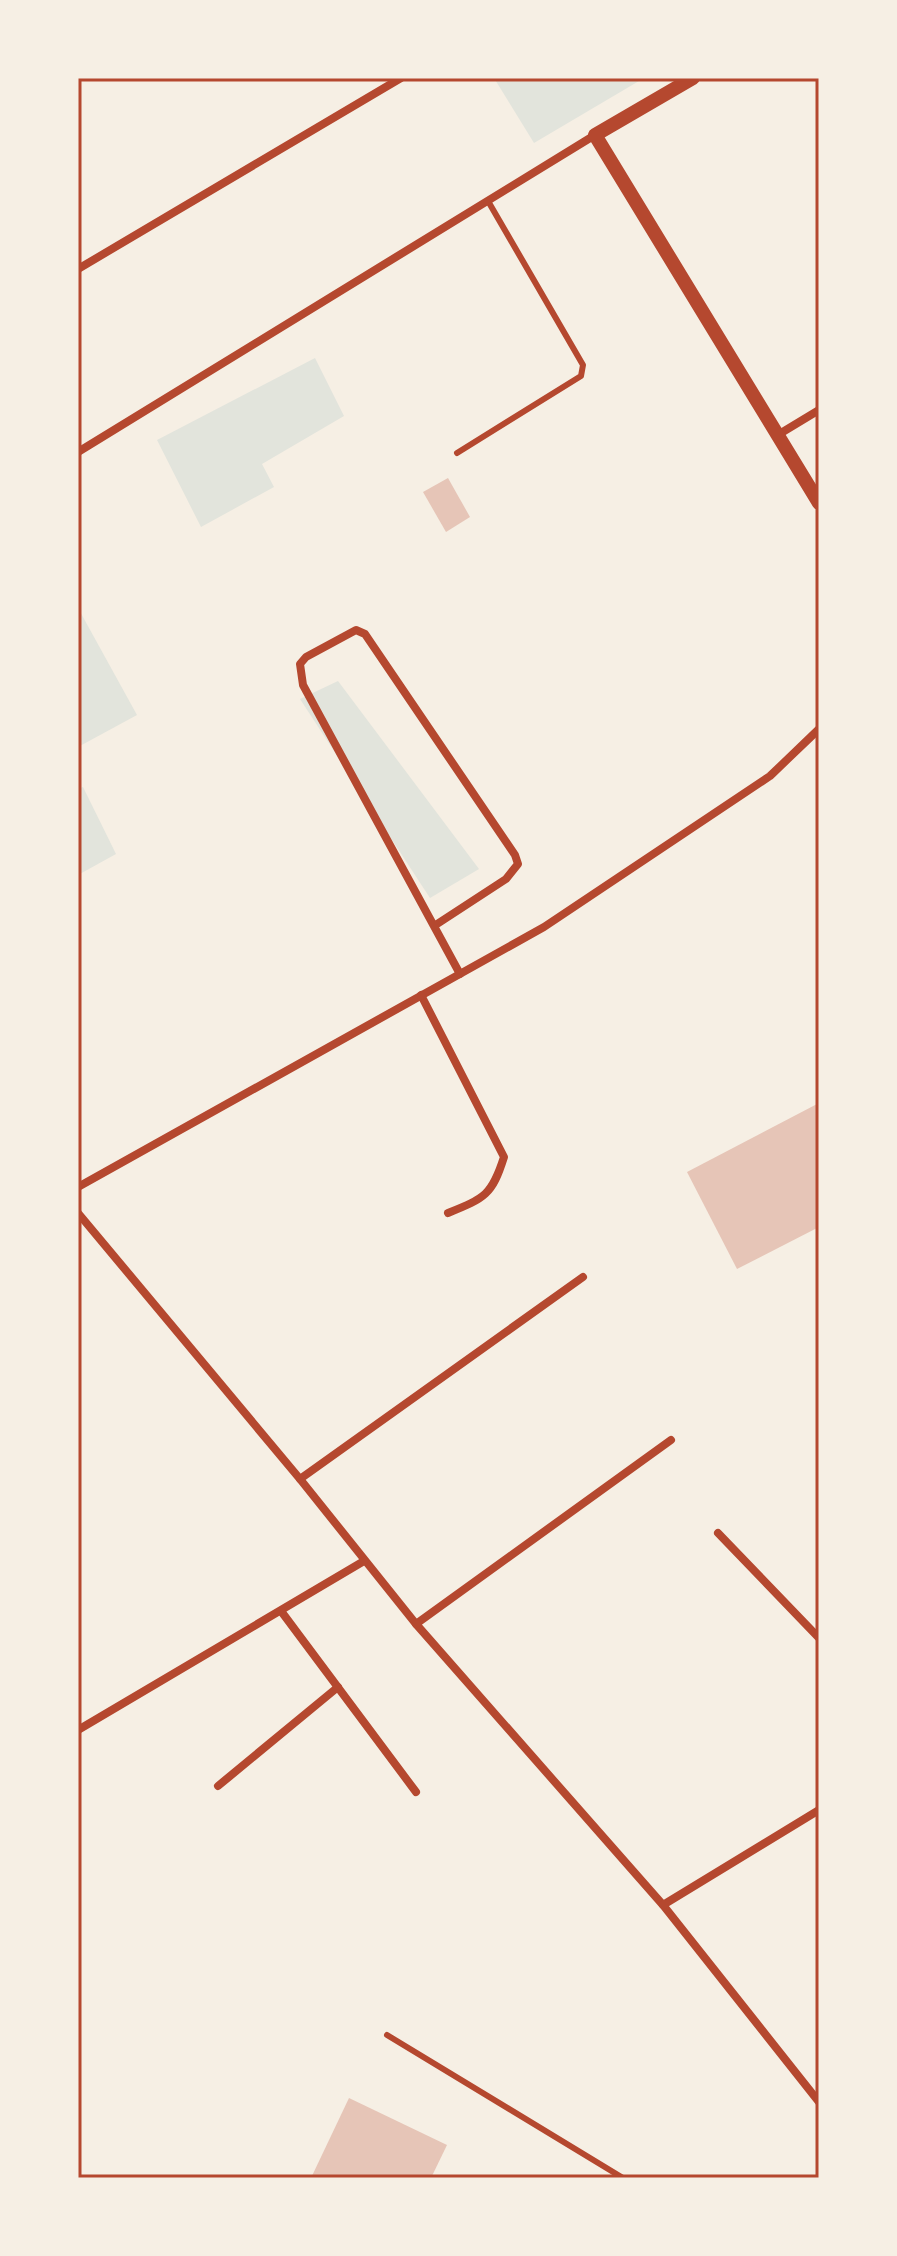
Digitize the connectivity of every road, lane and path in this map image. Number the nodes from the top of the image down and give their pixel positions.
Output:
1 (401, 78) edge
2 (693, 78) edge
3 (595, 135) junction
4 (488, 201) junction
5 (78, 269) edge
6 (819, 410) edge
7 (776, 436) junction
8 (78, 452) edge
9 (457, 453) dead end
10 (819, 503) edge
11 (819, 729) edge
12 (434, 926) junction
13 (460, 974) junction
14 (421, 995) junction
15 (78, 1187) edge
16 (78, 1213) edge
17 (448, 1213) dead end
18 (583, 1277) dead end
19 (671, 1440) dead end
20 (300, 1479) junction
21 (718, 1533) dead end
22 (364, 1561) junction
23 (281, 1611) junction
24 (416, 1624) junction
25 (819, 1638) edge
26 (338, 1687) junction
27 (78, 1730) edge
28 (218, 1786) dead end
29 (416, 1792) dead end
30 (819, 1810) edge
31 (663, 1905) junction
32 (387, 2035) dead end
33 (819, 2102) edge
34 (623, 2178) edge

1 - 5 street
2 - 3 street
3 - 4 street
3 - 7 street
4 - 8 street
4 - 9 lane
6 - 7 street
7 - 10 street
11 - 13 street
12 - 12 street
12 - 13 street
13 - 14 street
14 - 15 street
14 - 17 street
16 - 20 street
18 - 20 street
19 - 24 street
20 - 22 street
21 - 25 street
22 - 23 street
22 - 24 street
23 - 26 street
23 - 27 street
24 - 31 street
26 - 28 street
26 - 29 street
30 - 31 street
31 - 33 street
32 - 34 lane

